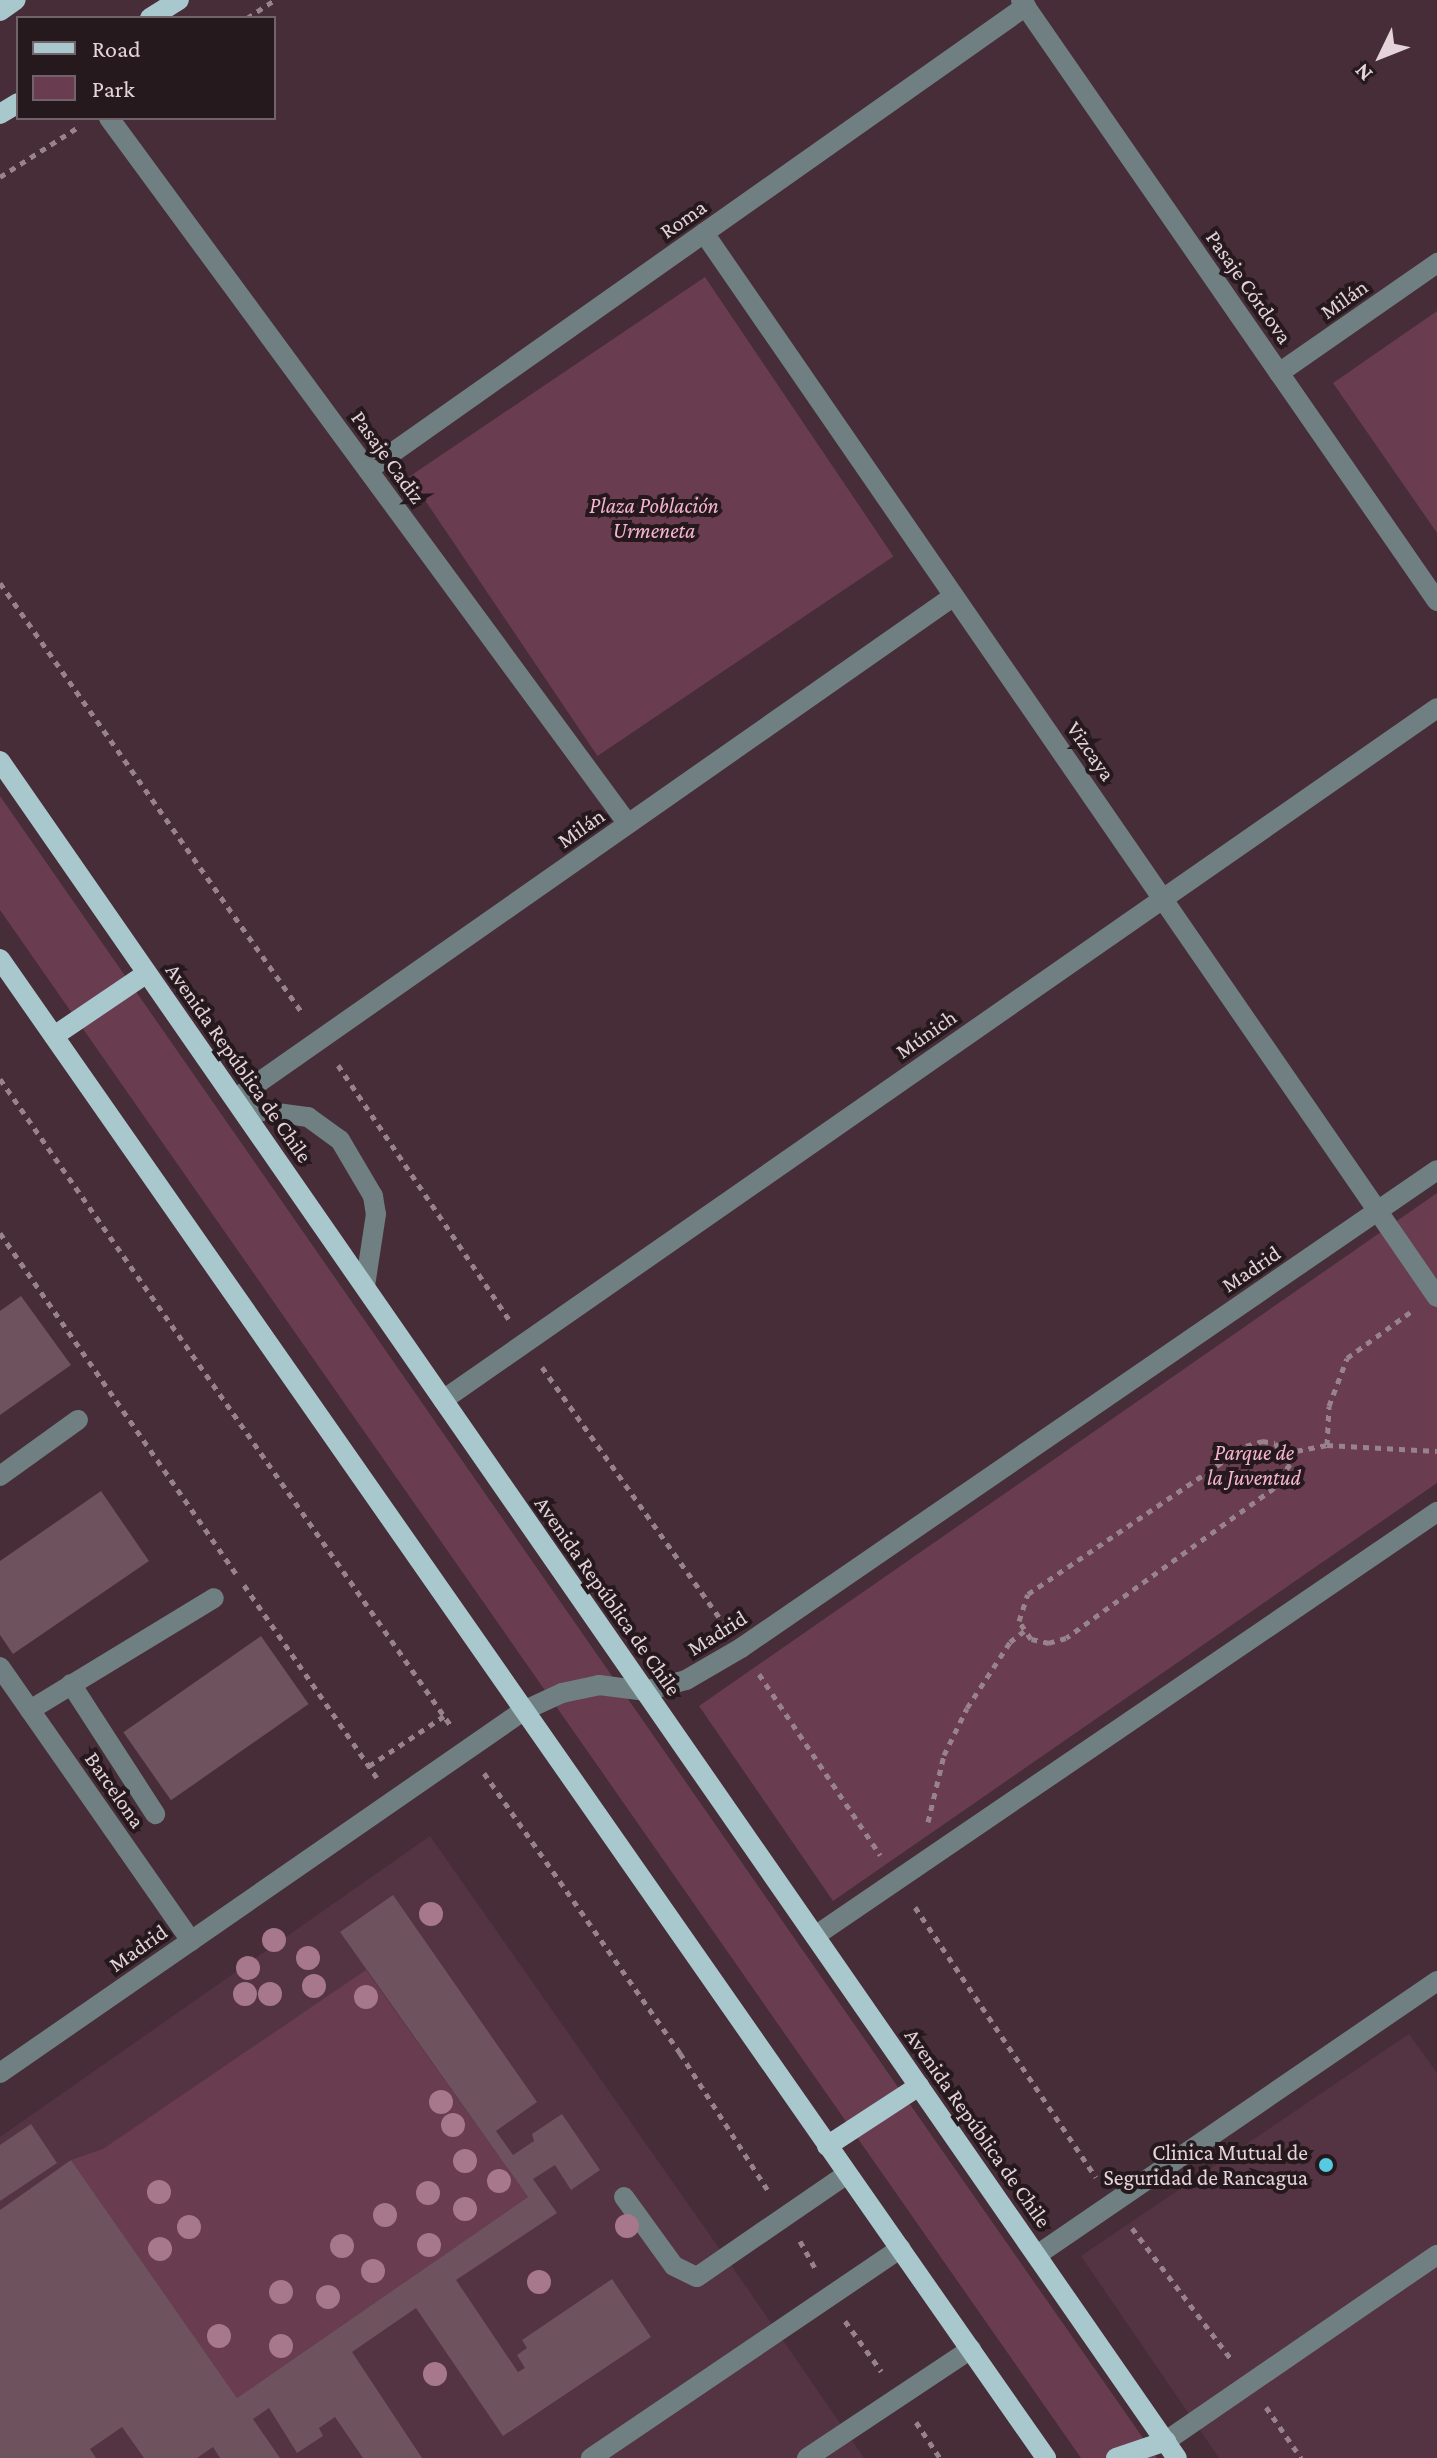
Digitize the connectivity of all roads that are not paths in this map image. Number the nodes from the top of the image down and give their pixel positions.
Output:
1 (16, 0) edge
2 (179, 0) edge
3 (1024, 3) edge
4 (0, 11) edge
5 (153, 16) edge
6 (110, 120) edge
7 (704, 233) junction
8 (1437, 263) edge
9 (1279, 373) junction
10 (368, 470) junction
11 (954, 596) junction
12 (1437, 601) edge
13 (1437, 708) edge
14 (0, 761) edge
15 (628, 824) junction
16 (1163, 899) junction
17 (0, 959) edge
18 (147, 973) junction
19 (54, 1036) junction
20 (238, 1104) junction
21 (1437, 1170) edge
22 (1378, 1211) junction
23 (365, 1286) junction
24 (1437, 1296) edge
25 (443, 1400) junction
26 (78, 1420) dead end
27 (0, 1476) edge
28 (1437, 1512) edge
29 (214, 1598) dead end
30 (3, 1678) edge
31 (71, 1684) junction
32 (645, 1691) junction
33 (30, 1710) junction
34 (523, 1711) junction
35 (155, 1814) dead end
36 (815, 1936) junction
37 (191, 1941) junction
38 (1434, 1989) edge
39 (0, 2073) edge
40 (919, 2086) junction
41 (827, 2146) junction
42 (847, 2174) junction
43 (624, 2197) dead end
44 (901, 2248) junction
45 (1037, 2255) junction
46 (1437, 2255) edge
47 (971, 2349) junction
48 (1172, 2450) edge
49 (601, 2455) edge
50 (807, 2458) edge
51 (1046, 2458) edge
52 (1116, 2458) edge

1 - 4 main road
2 - 5 main road
3 - 7 street, Roma
3 - 9 street, Pasaje Córdova
6 - 10 street, Pasaje Cadiz
7 - 10 street, Roma
7 - 11 street, Vizcaya
8 - 9 street, Milán
9 - 12 street, Pasaje Córdova
10 - 15 street, Pasaje Cadiz
11 - 15 street, Milán
11 - 16 street, Vizcaya
13 - 16 street, Múnich
14 - 18 main road, Avenida República de Chile
15 - 20 street, Milán
16 - 22 street, Vizcaya
16 - 25 street, Múnich
17 - 19 main road
18 - 19 main road
18 - 20 main road, Avenida República de Chile
19 - 34 main road
20 - 23 main road, Avenida República de Chile
20 - 23 street
21 - 22 street, Madrid
22 - 24 street, Vizcaya
22 - 32 street, Madrid
23 - 25 main road, Avenida República de Chile
25 - 32 main road, Avenida República de Chile
26 - 27 street
28 - 36 street
29 - 31 street
30 - 33 street, Barcelona
31 - 33 street
31 - 35 street
32 - 34 street, Madrid
32 - 36 main road, Avenida República de Chile
33 - 37 street, Barcelona
34 - 37 street, Madrid
34 - 41 main road
36 - 40 main road, Avenida República de Chile
37 - 39 street, Madrid
38 - 45 street
40 - 41 main road
40 - 45 main road, Avenida República de Chile
41 - 42 main road
42 - 43 street
42 - 44 main road
44 - 47 main road
44 - 49 street
45 - 48 main road, Avenida República de Chile
46 - 48 street
47 - 50 street
47 - 51 main road
48 - 52 main road

